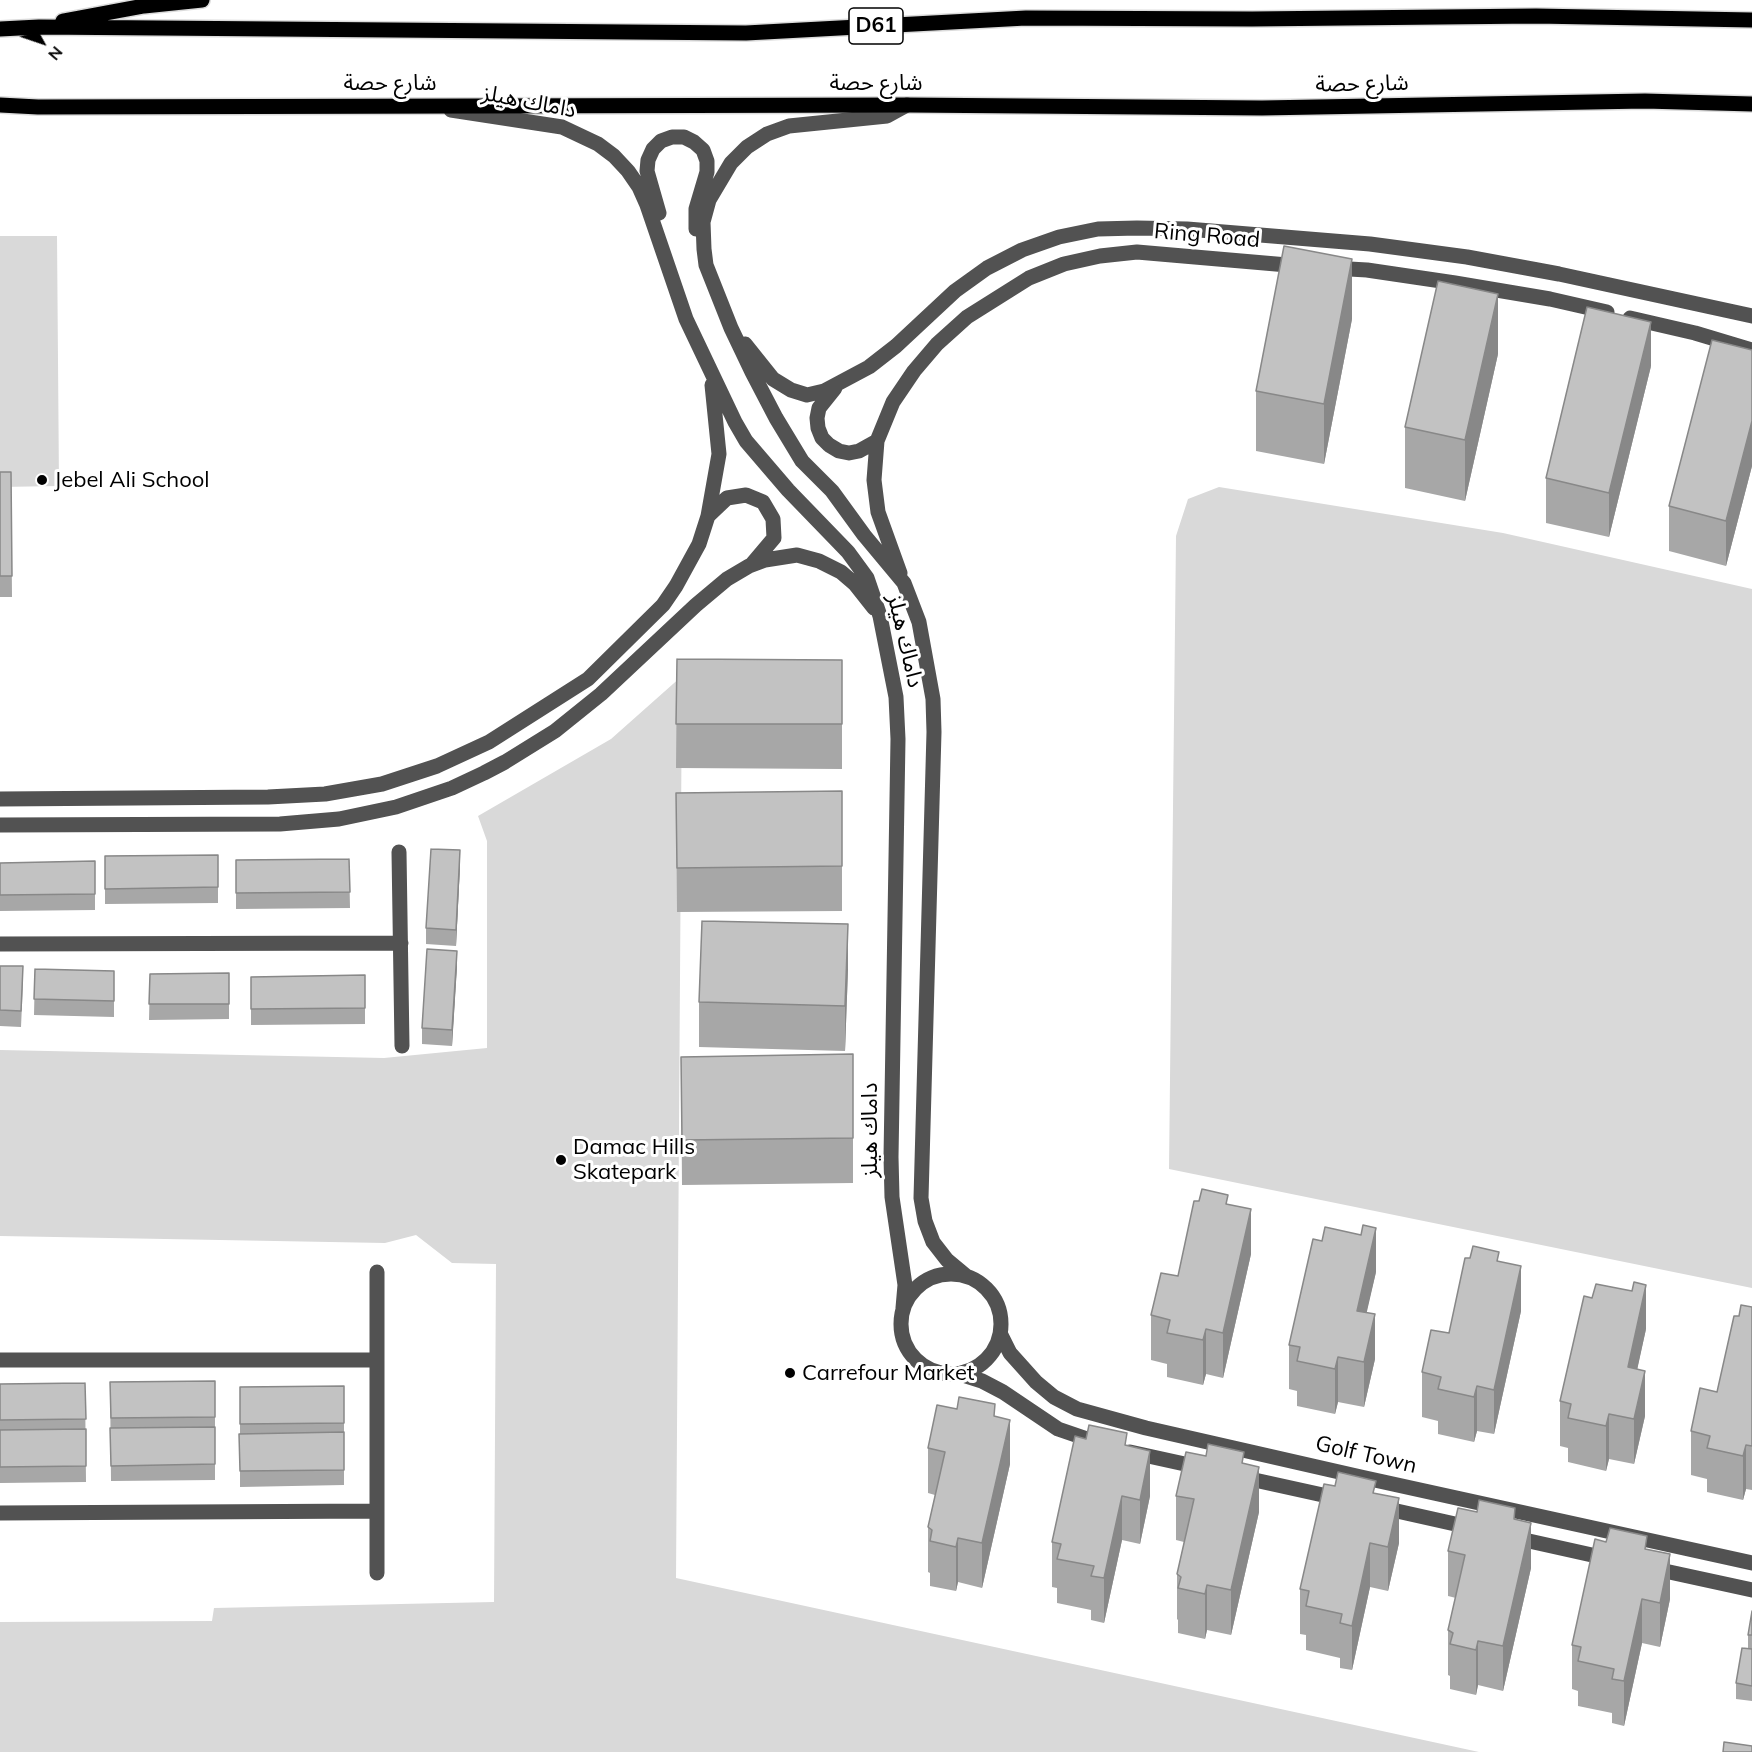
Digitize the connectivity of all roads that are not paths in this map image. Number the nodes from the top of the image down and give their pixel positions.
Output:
1 (202, 0) edge
2 (1752, 20) edge
3 (39, 27) junction
4 (0, 28) edge
5 (1752, 104) edge
6 (0, 105) edge
7 (420, 105) junction
8 (907, 105) junction
9 (704, 249) junction
10 (664, 257) junction
11 (1752, 316) edge
12 (731, 328) junction
13 (1752, 350) edge
14 (711, 373) junction
15 (840, 383) junction
16 (877, 441) junction
17 (708, 516) junction
18 (749, 566) junction
19 (904, 583) junction
20 (880, 616) junction
21 (0, 799) edge
22 (0, 825) edge
23 (399, 852) dead end
24 (401, 943) junction
25 (0, 944) edge
26 (402, 1046) dead end
27 (377, 1272) dead end
28 (965, 1275) junction
29 (903, 1308) junction
30 (1001, 1335) junction
31 (0, 1360) edge
32 (377, 1360) junction
33 (960, 1374) junction
34 (377, 1511) junction
35 (0, 1514) edge
36 (1752, 1563) edge
37 (377, 1573) dead end
38 (1752, 1590) edge

1 - 3 main road
2 - 3 main road, D61
3 - 4 main road, D61
5 - 8 main road, شارع حصة
6 - 7 main road, شارع حصة
7 - 8 main road, شارع حصة
7 - 10 street, داماك هيلز
8 - 9 street, داماك هيلز
9 - 10 street
9 - 12 street, داماك هيلز
10 - 14 street, داماك هيلز
11 - 15 street, Ring Road
12 - 15 street, Ring Road
12 - 19 street, داماك هيلز
13 - 16 street, Ring Road
14 - 17 street
14 - 20 street, داماك هيلز
15 - 16 street
16 - 19 street, Ring Road
17 - 18 street
17 - 21 street
18 - 20 street
18 - 22 street
19 - 28 street, داماك هيلز
20 - 29 street, داماك هيلز
23 - 24 street
24 - 25 street
24 - 26 street
27 - 32 street
28 - 29 street
28 - 30 street
29 - 33 street
30 - 33 street
30 - 36 street, Golf Town
31 - 32 street
32 - 34 street
33 - 38 street
34 - 35 street
34 - 37 street

